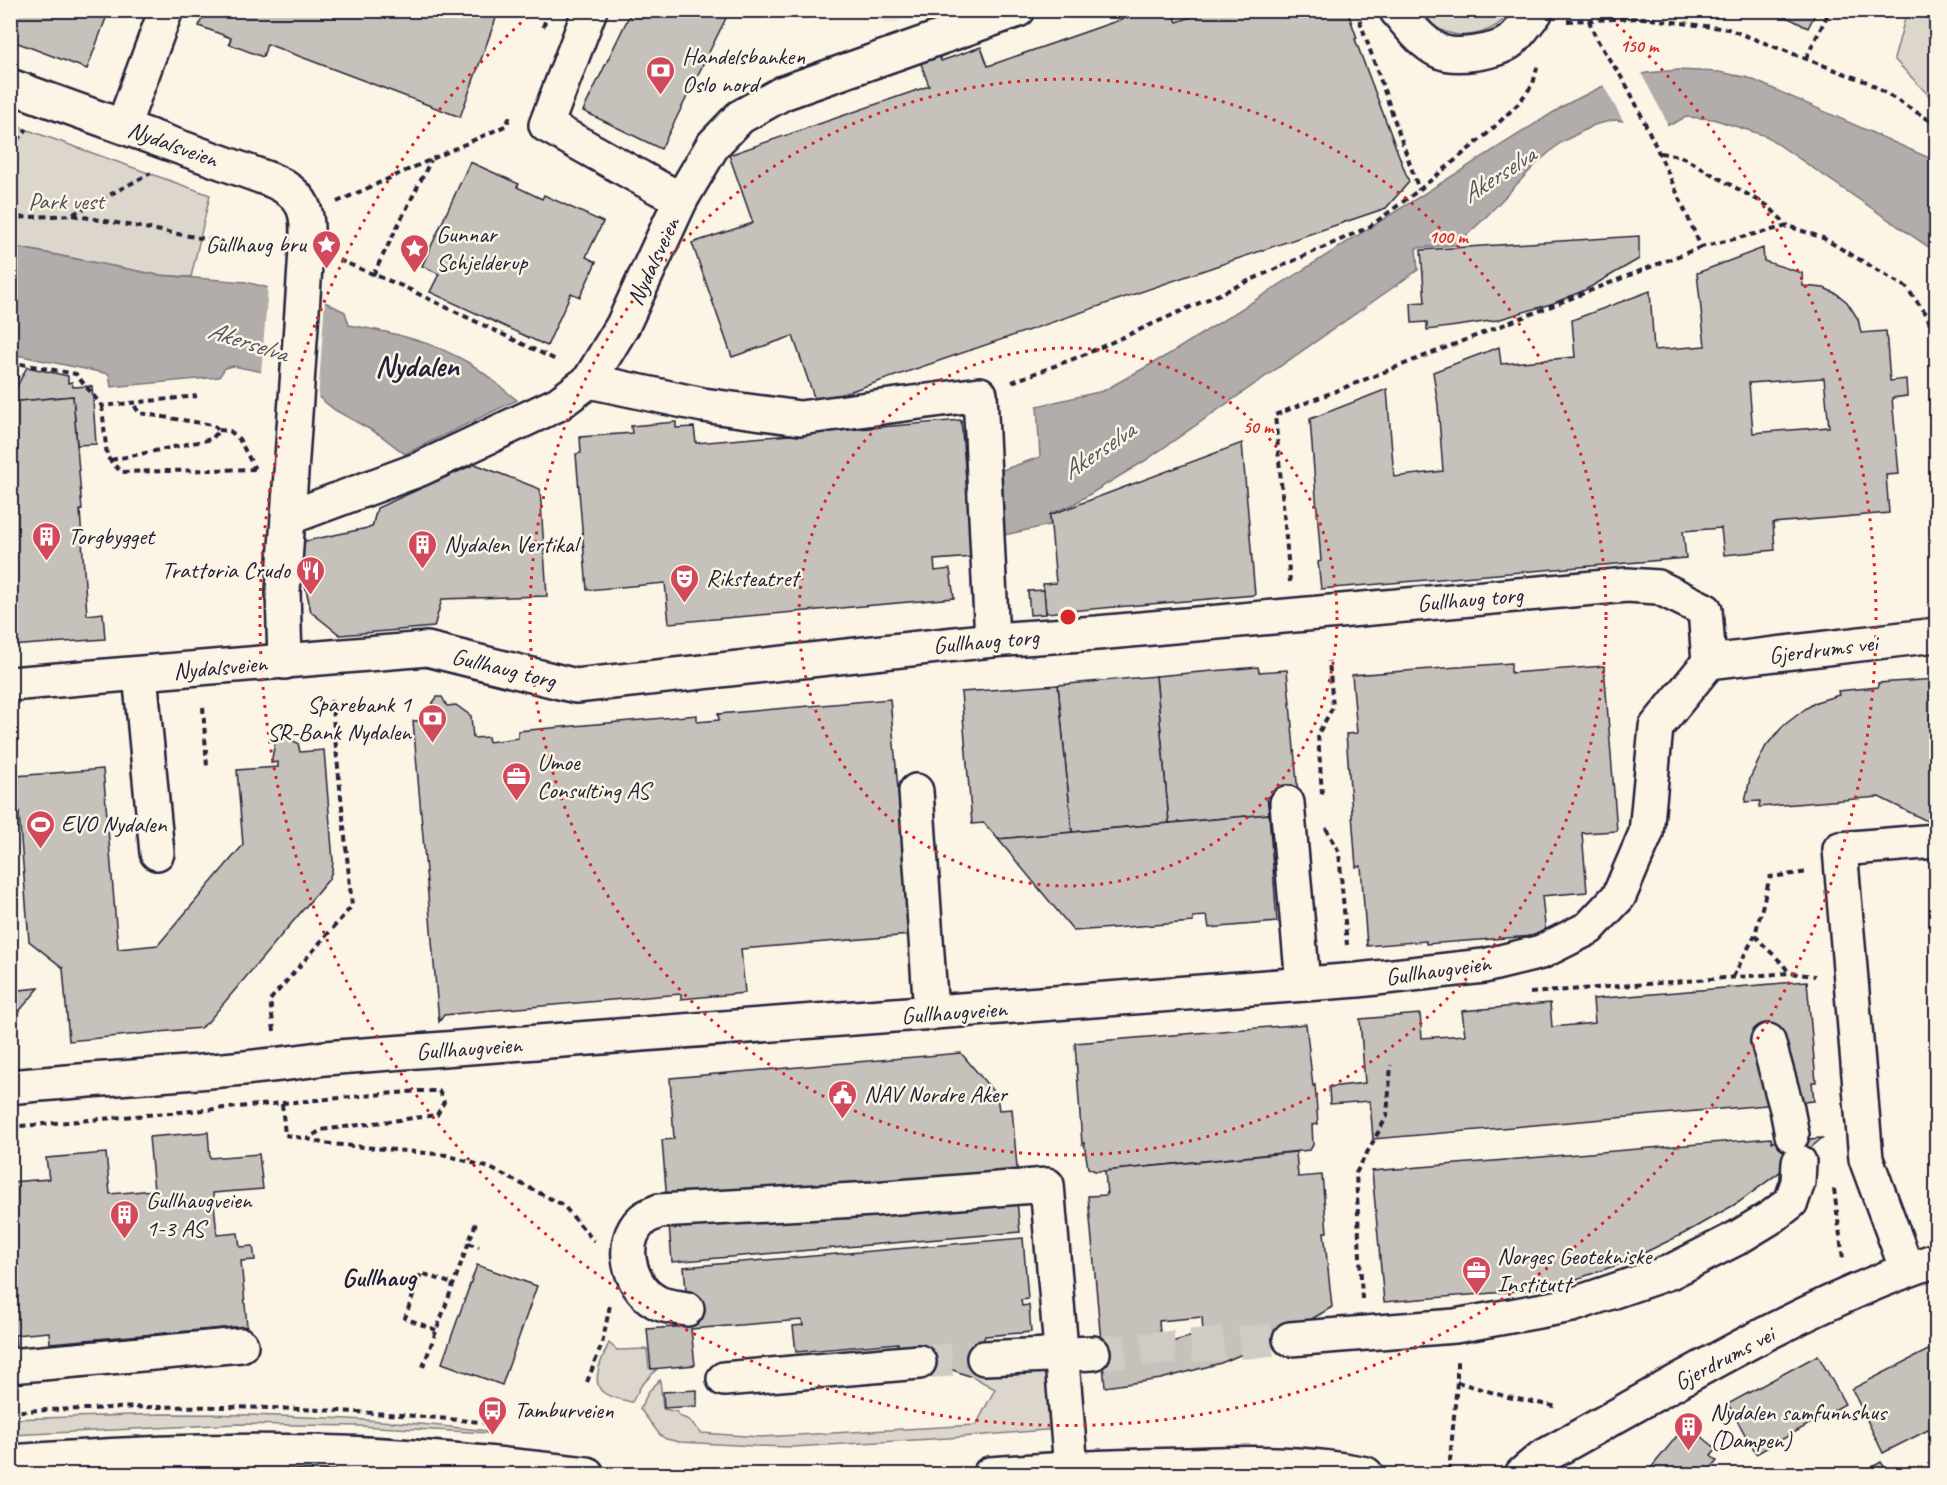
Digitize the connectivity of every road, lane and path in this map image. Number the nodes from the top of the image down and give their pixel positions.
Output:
1 (166, 10) edge
2 (549, 10) edge
3 (590, 10) edge
4 (1018, 10) edge
5 (1356, 10) edge
6 (1396, 10) edge
7 (1830, 10) edge
8 (1535, 12) edge
9 (1589, 20) junction
10 (541, 31) dead end
11 (1806, 58) junction
12 (10, 86) edge
13 (511, 115) dead end
14 (34, 122) dead end
15 (1936, 124) edge
16 (123, 126) junction
17 (10, 148) edge
18 (1660, 153) junction
19 (431, 159) junction
20 (160, 169) dead end
21 (1419, 190) junction
22 (681, 199) junction
23 (330, 205) dead end
24 (72, 215) junction
25 (10, 218) edge
26 (1788, 226) junction
27 (1701, 247) junction
28 (306, 260) junction
29 (373, 275) junction
30 (1936, 343) edge
31 (10, 362) edge
32 (589, 381) junction
33 (980, 394) junction
34 (197, 396) dead end
35 (133, 403) junction
36 (102, 406) junction
37 (219, 430) junction
38 (110, 461) junction
39 (255, 470) junction
40 (261, 470) dead end
41 (288, 518) junction
42 (1293, 615) junction
43 (1936, 635) edge
44 (992, 640) junction
45 (1329, 661) dead end
46 (285, 662) junction
47 (1709, 662) junction
48 (140, 674) junction
49 (10, 684) edge
50 (331, 698) dead end
51 (203, 707) dead end
52 (207, 767) dead end
53 (916, 791) dead end
54 (1322, 800) dead end
55 (1287, 803) dead end
56 (1324, 823) dead end
57 (1936, 841) edge
58 (157, 852) dead end
59 (1799, 873) dead end
60 (1755, 935) junction
61 (1347, 956) dead end
62 (1789, 973) junction
63 (1817, 976) dead end
64 (1732, 977) junction
65 (1303, 984) junction
66 (1521, 994) dead end
67 (931, 1013) junction
68 (274, 1035) dead end
69 (1768, 1041) dead end
70 (1391, 1065) dead end
71 (10, 1087) edge
72 (282, 1104) junction
73 (10, 1127) edge
74 (308, 1139) junction
75 (1834, 1181) dead end
76 (477, 1220) dead end
77 (468, 1243) junction
78 (597, 1245) dead end
79 (479, 1247) dead end
80 (1843, 1259) dead end
81 (1922, 1265) edge
82 (453, 1284) junction
83 (610, 1304) dead end
84 (687, 1309) dead end
85 (436, 1330) junction
86 (1364, 1332) junction
87 (1290, 1339) tunnel mouth
88 (241, 1345) dead end
89 (1078, 1354) junction
90 (984, 1358) tunnel mouth
91 (919, 1362) tunnel mouth
92 (10, 1366) edge
93 (423, 1366) dead end
94 (724, 1379) dead end
95 (587, 1382) dead end
96 (1558, 1407) dead end
97 (10, 1412) edge
98 (490, 1423) dead end
99 (10, 1462) edge
100 (447, 1467) edge
101 (1071, 1468) junction
102 (1449, 1472) dead end
103 (588, 1474) edge
104 (990, 1474) edge
105 (1366, 1474) edge
106 (1522, 1474) edge

1 - 16 street
2 - 10 path
3 - 22 street
4 - 22 street, Nydalsveien
5 - 21 path
6 - 8 street
7 - 11 path
8 - 9 path
8 - 21 path
9 - 11 path
9 - 18 path
11 - 15 path
12 - 16 street, Nydalsveien
13 - 19 path
14 - 17 path
16 - 28 street, Nydalsveien
18 - 26 path
18 - 27 path
19 - 23 path
19 - 29 path
20 - 24 path
21 - 33 path
22 - 32 street, Nydalsveien
24 - 25 path
24 - 28 path
26 - 27 path
26 - 30 path
27 - 42 path
28 - 29 path
28 - 41 street, Nydalsveien
29 - 32 path
31 - 36 path
32 - 33 street
32 - 41 street, Nydalsveien
33 - 44 street
34 - 35 path
35 - 36 path
35 - 37 path
36 - 38 path
37 - 38 path
37 - 39 path
38 - 39 path
39 - 40 path
41 - 46 street, Nydalsveien
42 - 44 street, Gullhaug torg
42 - 47 street, Gullhaug torg
43 - 47 street, Gjerdrums vei
44 - 46 street, Gullhaug torg
45 - 54 path
46 - 48 street, Nydalsveien
47 - 65 street, Gullhaugveien
48 - 49 street, Nydalsveien
48 - 58 street
50 - 68 path
51 - 52 path
53 - 67 street
55 - 65 street
56 - 61 path
57 - 81 street
59 - 60 path
60 - 62 path
60 - 64 path
62 - 63 path
62 - 64 path
64 - 66 path
65 - 67 street, Gullhaugveien
67 - 71 street, Gullhaugveien
69 - 86 street
70 - 86 path
72 - 73 path
72 - 74 path
72 - 74 path
74 - 78 path
75 - 80 path
76 - 77 path
77 - 79 path
77 - 82 path
81 - 106 street, Gjerdrums vei
82 - 85 path
82 - 85 path
83 - 95 path
84 - 89 street
85 - 93 path
86 - 87 street
88 - 92 street
89 - 90 street
89 - 101 street
91 - 94 street
96 - 102 path
97 - 98 path
99 - 100 street
100 - 103 street
101 - 104 street
101 - 105 street

